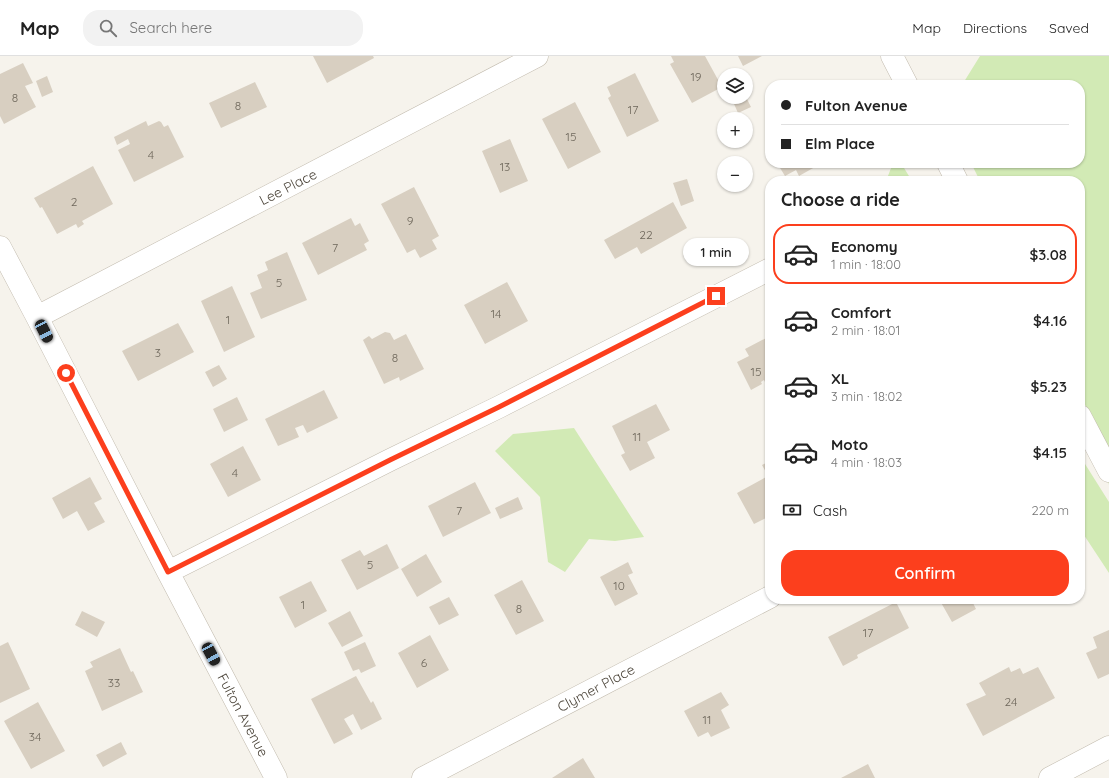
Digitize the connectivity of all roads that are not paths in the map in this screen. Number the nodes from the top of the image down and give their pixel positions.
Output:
1 (537, 56) edge
2 (892, 56) edge
3 (904, 80) edge
4 (0, 247) edge
5 (765, 272) edge
6 (37, 317) junction
7 (1085, 431) edge
8 (1109, 471) edge
9 (168, 572) junction
10 (765, 600) edge
11 (1109, 747) edge
12 (276, 778) edge
13 (423, 778) edge
14 (1050, 778) edge

1 - 6 street, Lee Place
2 - 3 street
4 - 6 street, Fulton Avenue
5 - 9 street
6 - 9 street, Fulton Avenue
7 - 8 street
9 - 12 street, Fulton Avenue
10 - 13 street, Clymer Place
11 - 14 street

